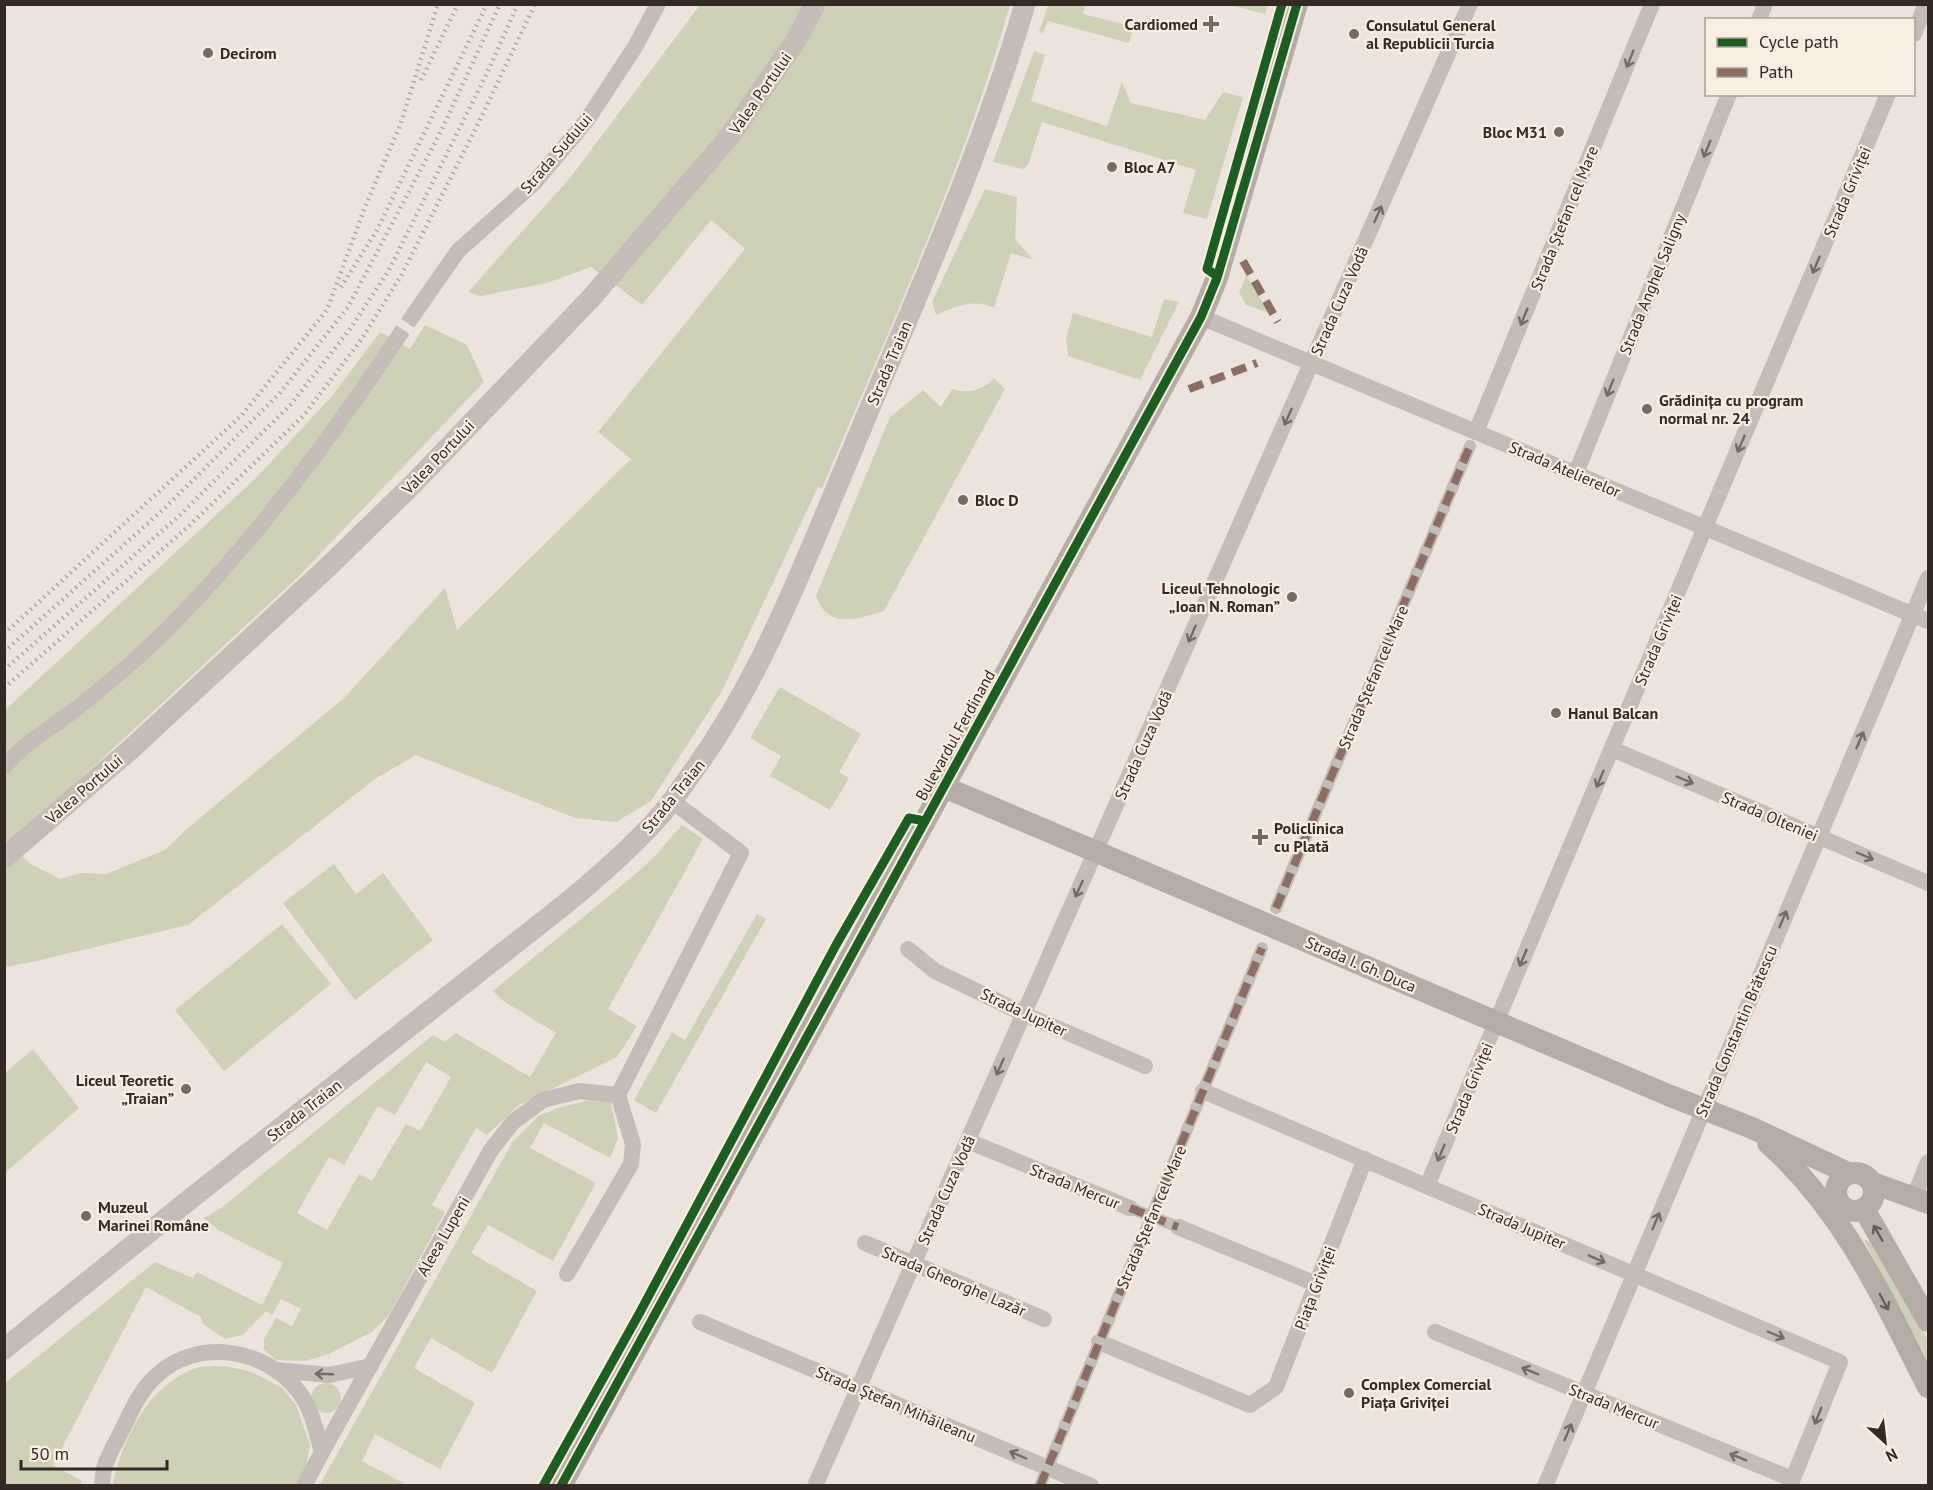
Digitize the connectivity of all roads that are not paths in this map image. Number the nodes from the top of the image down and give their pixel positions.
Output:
1 (658, 4) edge
2 (815, 4) edge
3 (1025, 4) edge
4 (1298, 4) edge
5 (1470, 4) edge
6 (1652, 4) edge
7 (1926, 4) edge
8 (1915, 32) edge
9 (1728, 96) edge
10 (1887, 96) edge
11 (414, 314) tunnel mouth
12 (1201, 317) junction
13 (394, 343) tunnel mouth
14 (1312, 363) junction
15 (1473, 439) junction
16 (1576, 474) junction
17 (1706, 528) junction
18 (1929, 578) edge
19 (1921, 618) edge
20 (1612, 749) junction
21 (4, 766) edge
22 (944, 787) junction
23 (672, 801) junction
24 (1819, 836) junction
25 (1096, 851) junction
26 (4, 858) edge
27 (1929, 883) edge
28 (1276, 908) dead end
29 (1262, 948) dead end
30 (908, 950) dead end
31 (1024, 1014) junction
32 (1497, 1022) junction
33 (1145, 1066) dead end
34 (1203, 1090) junction
35 (618, 1095) junction
36 (1703, 1108) junction
37 (1752, 1128) junction
38 (968, 1141) junction
39 (1779, 1141) junction
40 (1365, 1159) junction
41 (1929, 1162) edge
42 (1428, 1186) junction
43 (1857, 1199) junction
44 (1921, 1200) edge
45 (1130, 1208) joint
46 (1151, 1217) junction
47 (1178, 1227) joint
48 (865, 1243) dead end
49 (1856, 1250) junction
50 (914, 1264) junction
51 (567, 1274) dead end
52 (1633, 1275) junction
53 (1316, 1284) junction
54 (1044, 1319) dead end
55 (1929, 1321) edge
56 (700, 1322) dead end
57 (1435, 1332) dead end
58 (1099, 1342) junction
59 (4, 1349) edge
60 (371, 1366) junction
61 (276, 1370) junction
62 (1929, 1387) edge
63 (858, 1388) junction
64 (1584, 1394) junction
65 (322, 1452) junction
66 (1047, 1467) junction
67 (1791, 1482) edge
68 (101, 1483) edge
69 (304, 1485) edge
70 (561, 1485) edge
71 (815, 1485) edge
72 (1040, 1485) edge
73 (1091, 1485) edge
74 (1545, 1485) edge

1 - 11 street, Strada Sudului
2 - 26 street, Valea Portului
3 - 23 street, Strada Traian
4 - 12 main road, Bulevardul Ferdinand
14 -> 5 street, Strada Cuza Vodă
6 -> 15 street, Strada Ștefan cel Mare
7 - 8 street
9 -> 16 street, Strada Anghel Saligny
10 -> 17 street, Strada Griviței
12 - 14 street, Strada Atelierelor
12 - 22 main road, Bulevardul Ferdinand
13 - 21 street
14 - 15 street, Strada Atelierelor
14 -> 25 street, Strada Cuza Vodă
15 - 16 street, Strada Atelierelor
15 - 28 street, Strada Ștefan cel Mare
16 - 17 street, Strada Atelierelor
17 - 19 street, Strada Atelierelor
17 - 20 street, Strada Griviței
18 - 19 street, Strada Constantin Brătescu
24 -> 19 street, Strada Constantin Brătescu
20 -> 24 street, Strada Olteniei
20 -> 32 street, Strada Griviței
22 - 25 main road, Strada I. Gh. Duca
22 - 70 main road, Bulevardul Ferdinand
23 - 35 street
23 - 59 street, Strada Traian
24 -> 27 street, Strada Olteniei
36 -> 24 street, Strada Constantin Brătescu
25 -> 31 street, Strada Cuza Vodă
25 - 32 main road, Strada I. Gh. Duca
29 - 34 street, Strada Ștefan cel Mare
30 - 31 street, Strada Jupiter
31 - 33 street, Strada Jupiter
31 -> 38 street, Strada Cuza Vodă
32 - 36 main road, Strada I. Gh. Duca
32 -> 42 street, Strada Griviței
34 - 40 street, Strada Jupiter
34 - 46 street, Strada Ștefan cel Mare
35 - 51 street
35 - 60 street, Aleea Lupeni
36 - 37 main road, Strada I. Gh. Duca
52 -> 36 street, Strada Constantin Brătescu
37 - 39 main road, Strada I. Gh. Duca
37 - 49 main road
38 - 45 street, Strada Mercur
38 - 50 street, Strada Cuza Vodă
39 - 43 main road, Strada I. Gh. Duca
39 - 43 main road, Strada I. Gh. Duca
40 - 42 street, Strada Jupiter
40 - 53 street, Piața Griviței
41 - 44 street
42 -> 52 street, Strada Jupiter
43 - 44 main road
43 - 49 main road
55 -> 43 main road
45 - 46 street, Strada Mercur
46 - 47 street, Strada Mercur
46 - 58 street, Strada Ștefan cel Mare
47 - 53 street, Strada Mercur
48 - 50 street, Strada Gheorghe Lazăr
49 -> 62 main road
50 - 54 street, Strada Gheorghe Lazăr
50 - 63 street, Strada Cuza Vodă
52 - 64 street, Strada Constantin Brătescu
52 -> 67 street, Strada Jupiter
53 - 58 street, Piața Griviței
56 - 63 street, Strada Ștefan Mihăileanu
64 -> 57 street, Strada Mercur
58 - 66 street, Strada Ștefan cel Mare
60 -> 61 street
60 - 65 street, Aleea Lupeni
61 - 65 street
61 - 68 street
66 -> 63 street, Strada Ștefan Mihăileanu
63 - 71 street, Strada Cuza Vodă
67 -> 64 street, Strada Mercur
74 -> 64 street, Strada Constantin Brătescu
65 - 69 street, Aleea Lupeni
66 - 72 street, Strada Ștefan cel Mare
66 - 73 street, Strada Ștefan Mihăileanu

